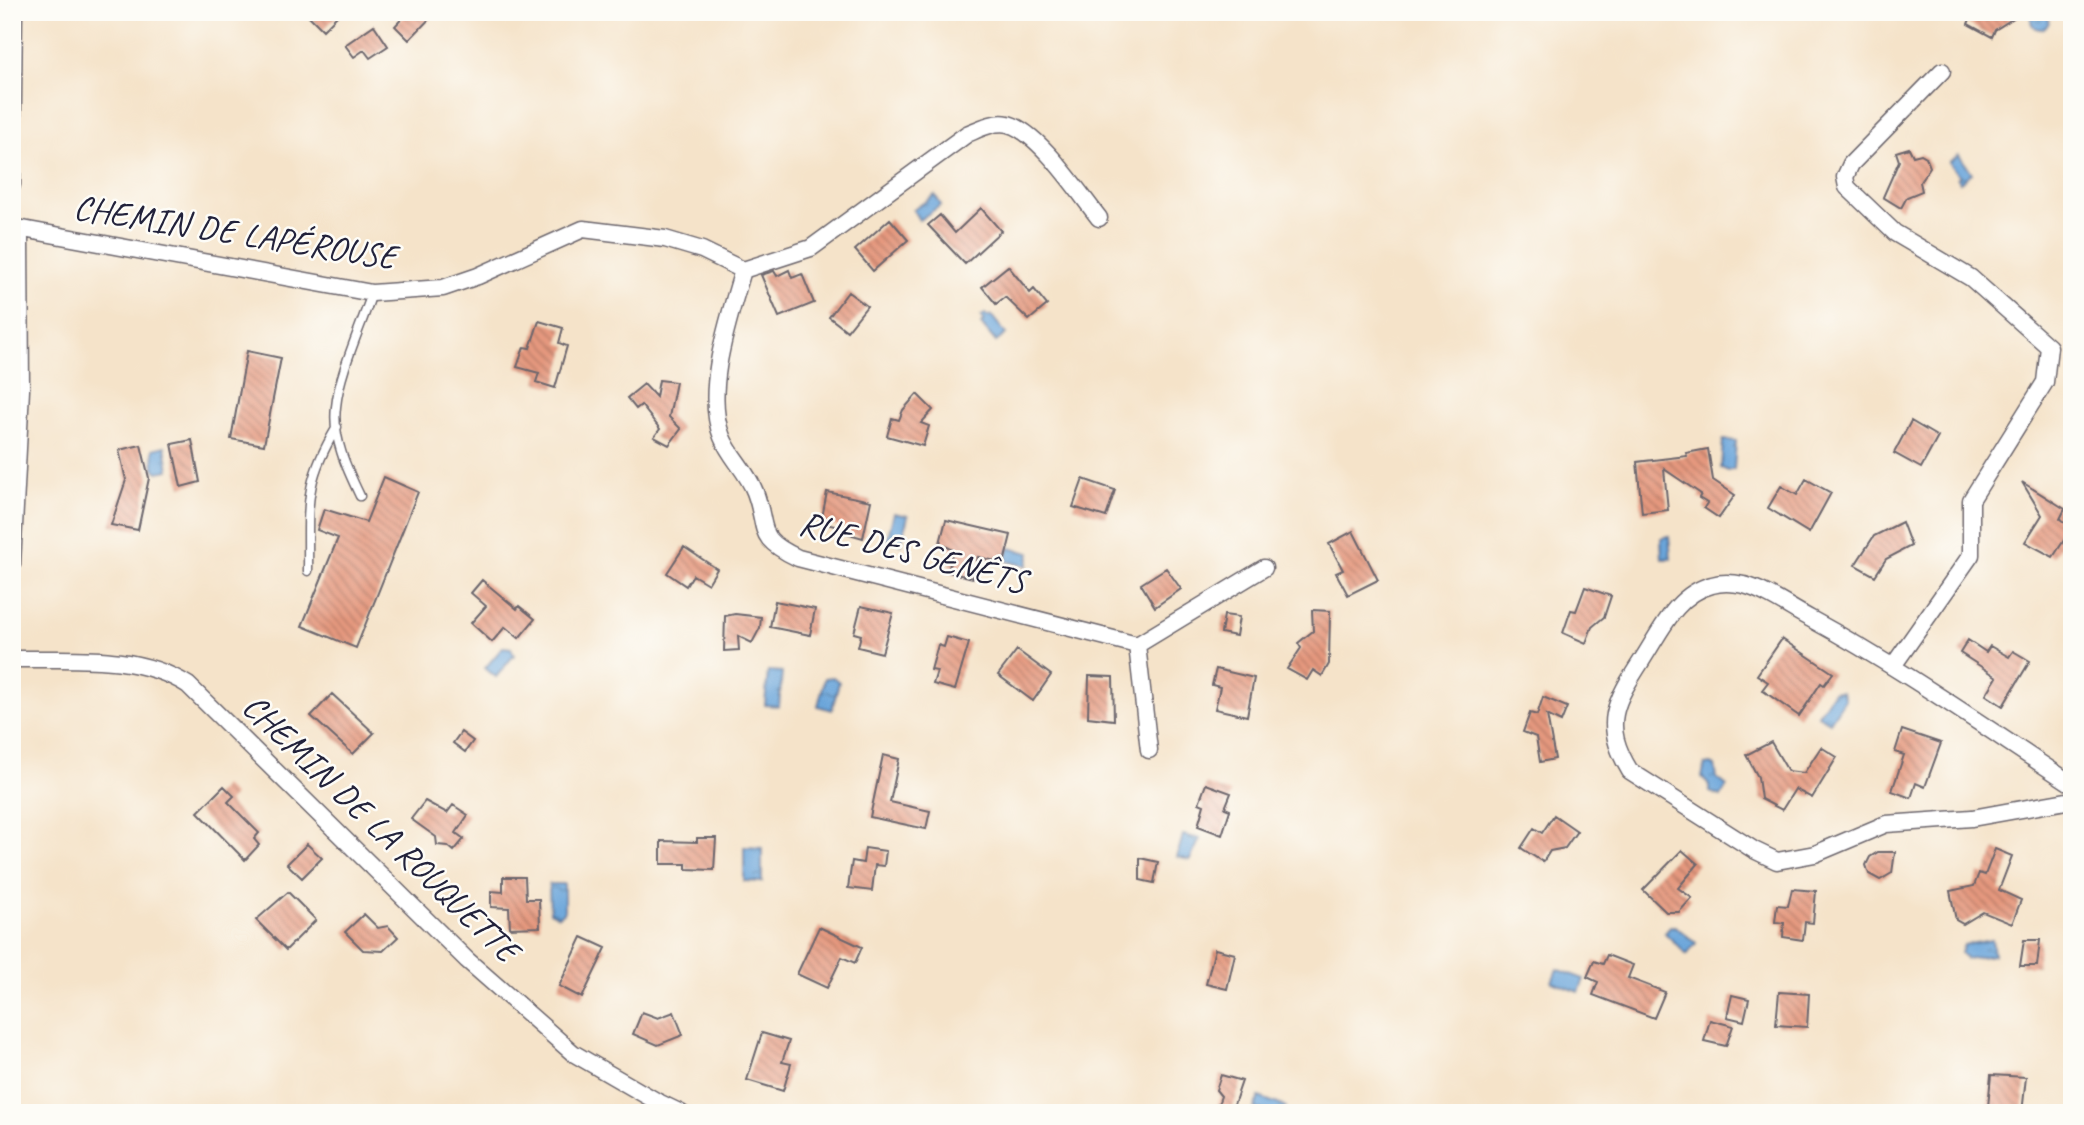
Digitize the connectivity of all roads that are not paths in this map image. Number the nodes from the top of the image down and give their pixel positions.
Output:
1 (14, 12) edge
2 (1942, 71) dead end
3 (12, 185) edge
4 (1100, 218) dead end
5 (13, 226) edge
6 (743, 270) junction
7 (372, 293) junction
8 (337, 427) junction
9 (360, 496) dead end
10 (12, 565) edge
11 (1264, 568) dead end
12 (308, 571) dead end
13 (1137, 645) junction
14 (12, 659) edge
15 (1893, 666) junction
16 (1149, 751) dead end
17 (2072, 784) edge
18 (2072, 800) edge
19 (681, 1113) edge

1 - 3 street
2 - 15 street
4 - 6 street
5 - 7 street, CHEMIN DE LAPÉROUSE
5 - 10 street
6 - 7 street, CHEMIN DE LAPÉROUSE
6 - 13 street, RUE DES GENÊTS
7 - 8 lane
8 - 9 lane
8 - 12 lane
11 - 13 street
13 - 16 street
14 - 19 street, CHEMIN DE LA ROUQUETTE
15 - 17 street
15 - 18 street

